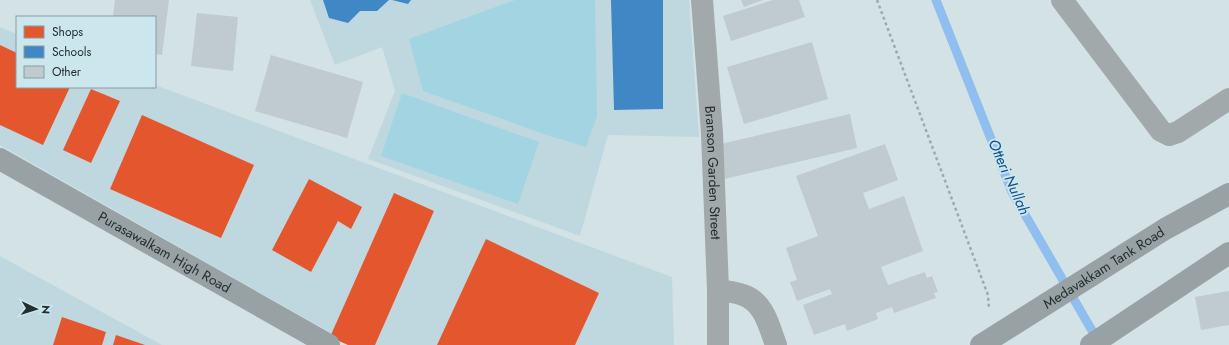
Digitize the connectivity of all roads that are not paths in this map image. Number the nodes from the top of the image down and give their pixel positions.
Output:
1 (702, 0) edge
2 (1062, 0) edge
3 (1229, 99) edge
4 (0, 159) edge
5 (1229, 194) edge
6 (1220, 259) edge
7 (718, 290) junction
8 (986, 341) edge
9 (329, 345) edge
10 (718, 345) edge
11 (776, 345) edge
12 (1091, 345) edge

1 - 7 street, Branson Garden Street
2 - 3 street
4 - 9 main road, Purasawalkam High Road
5 - 8 main road, Medavakkam Tank Road
6 - 12 main road
7 - 10 street, Branson Garden Street
7 - 11 street

